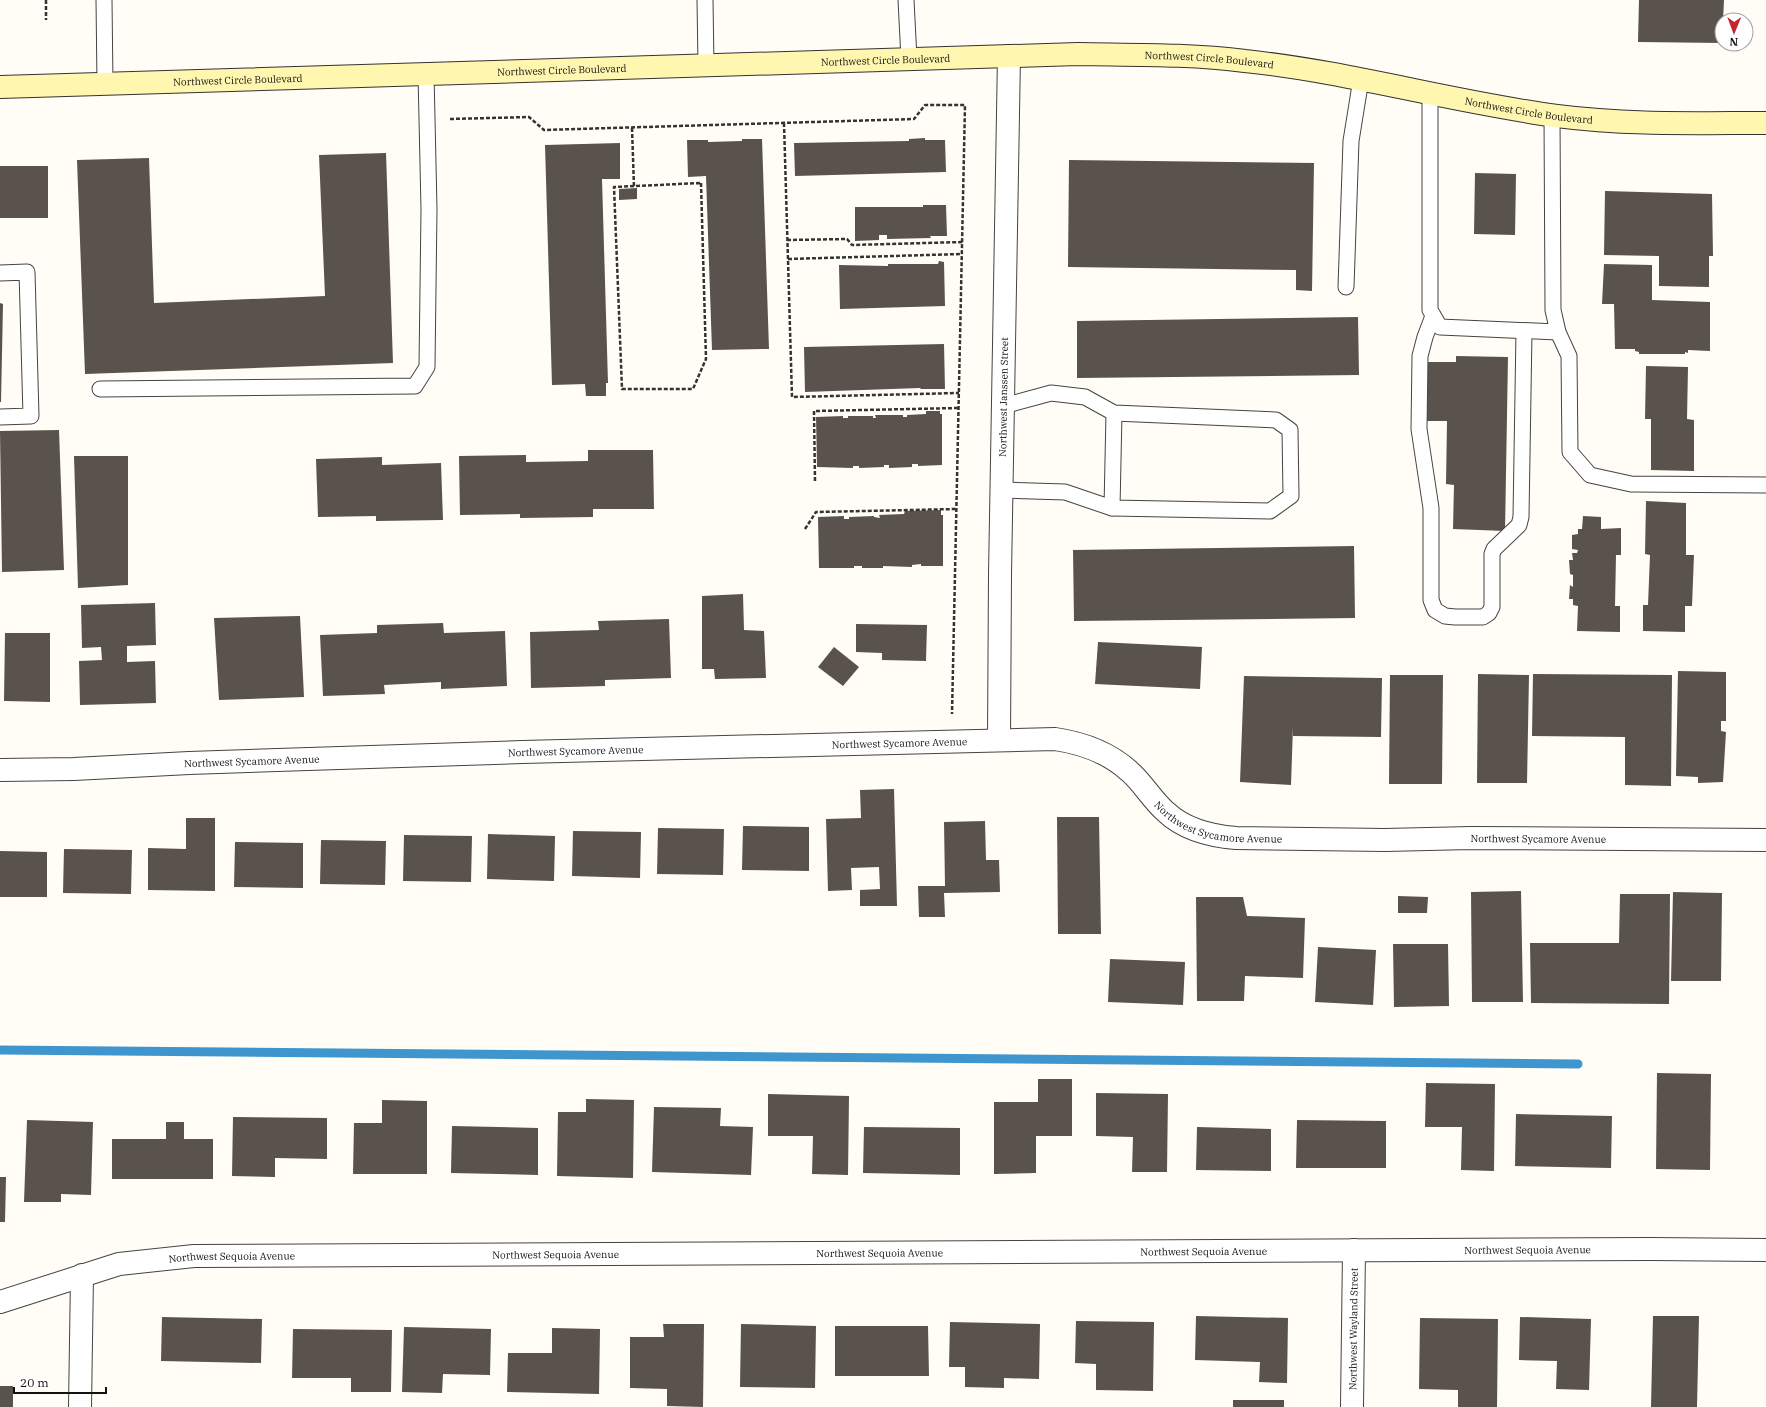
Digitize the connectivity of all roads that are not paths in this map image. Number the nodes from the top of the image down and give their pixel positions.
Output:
1 (104, 0) edge
2 (705, 0) edge
3 (906, 0) edge
4 (1009, 56) junction
5 (909, 59) junction
6 (706, 65) junction
7 (426, 74) junction
8 (1362, 79) junction
9 (105, 84) junction
10 (0, 87) edge
11 (1430, 93) junction
12 (1552, 115) junction
13 (1766, 123) edge
14 (0, 273) edge
15 (1346, 287) dead end
16 (1433, 316) junction
17 (1524, 331) junction
18 (1558, 332) junction
19 (100, 389) dead end
20 (1003, 406) junction
21 (1114, 413) junction
22 (0, 417) edge
23 (1766, 485) edge
24 (1002, 490) junction
25 (1112, 508) junction
26 (999, 739) junction
27 (0, 770) edge
28 (1766, 840) edge
29 (1354, 1250) junction
30 (1766, 1250) edge
31 (82, 1275) junction
32 (0, 1302) edge
33 (80, 1407) edge
34 (1352, 1407) edge

1 - 9 lane
2 - 6 lane
3 - 5 lane
4 - 5 main road, Northwest Circle Boulevard
4 - 8 main road, Northwest Circle Boulevard
4 - 20 street, Northwest Janssen Street
5 - 6 main road, Northwest Circle Boulevard
6 - 7 main road, Northwest Circle Boulevard
7 - 9 main road, Northwest Circle Boulevard
7 - 19 lane
8 - 11 main road, Northwest Circle Boulevard
8 - 15 lane
9 - 10 main road, Northwest Circle Boulevard
11 - 12 main road, Northwest Circle Boulevard
11 - 16 lane
12 - 13 main road, Northwest Circle Boulevard
12 - 18 lane
14 - 22 lane
16 - 17 lane
16 - 17 lane
17 - 18 lane
18 - 23 lane
20 - 21 lane
20 - 24 street, Northwest Janssen Street
21 - 25 lane
21 - 25 lane
24 - 25 lane
24 - 26 street, Northwest Janssen Street
26 - 27 street, Northwest Sycamore Avenue
26 - 28 street, Northwest Sycamore Avenue
29 - 30 street, Northwest Sequoia Avenue
29 - 31 street, Northwest Sequoia Avenue
29 - 34 street, Northwest Wayland Street
31 - 32 street, Northwest Sequoia Avenue
31 - 33 street

